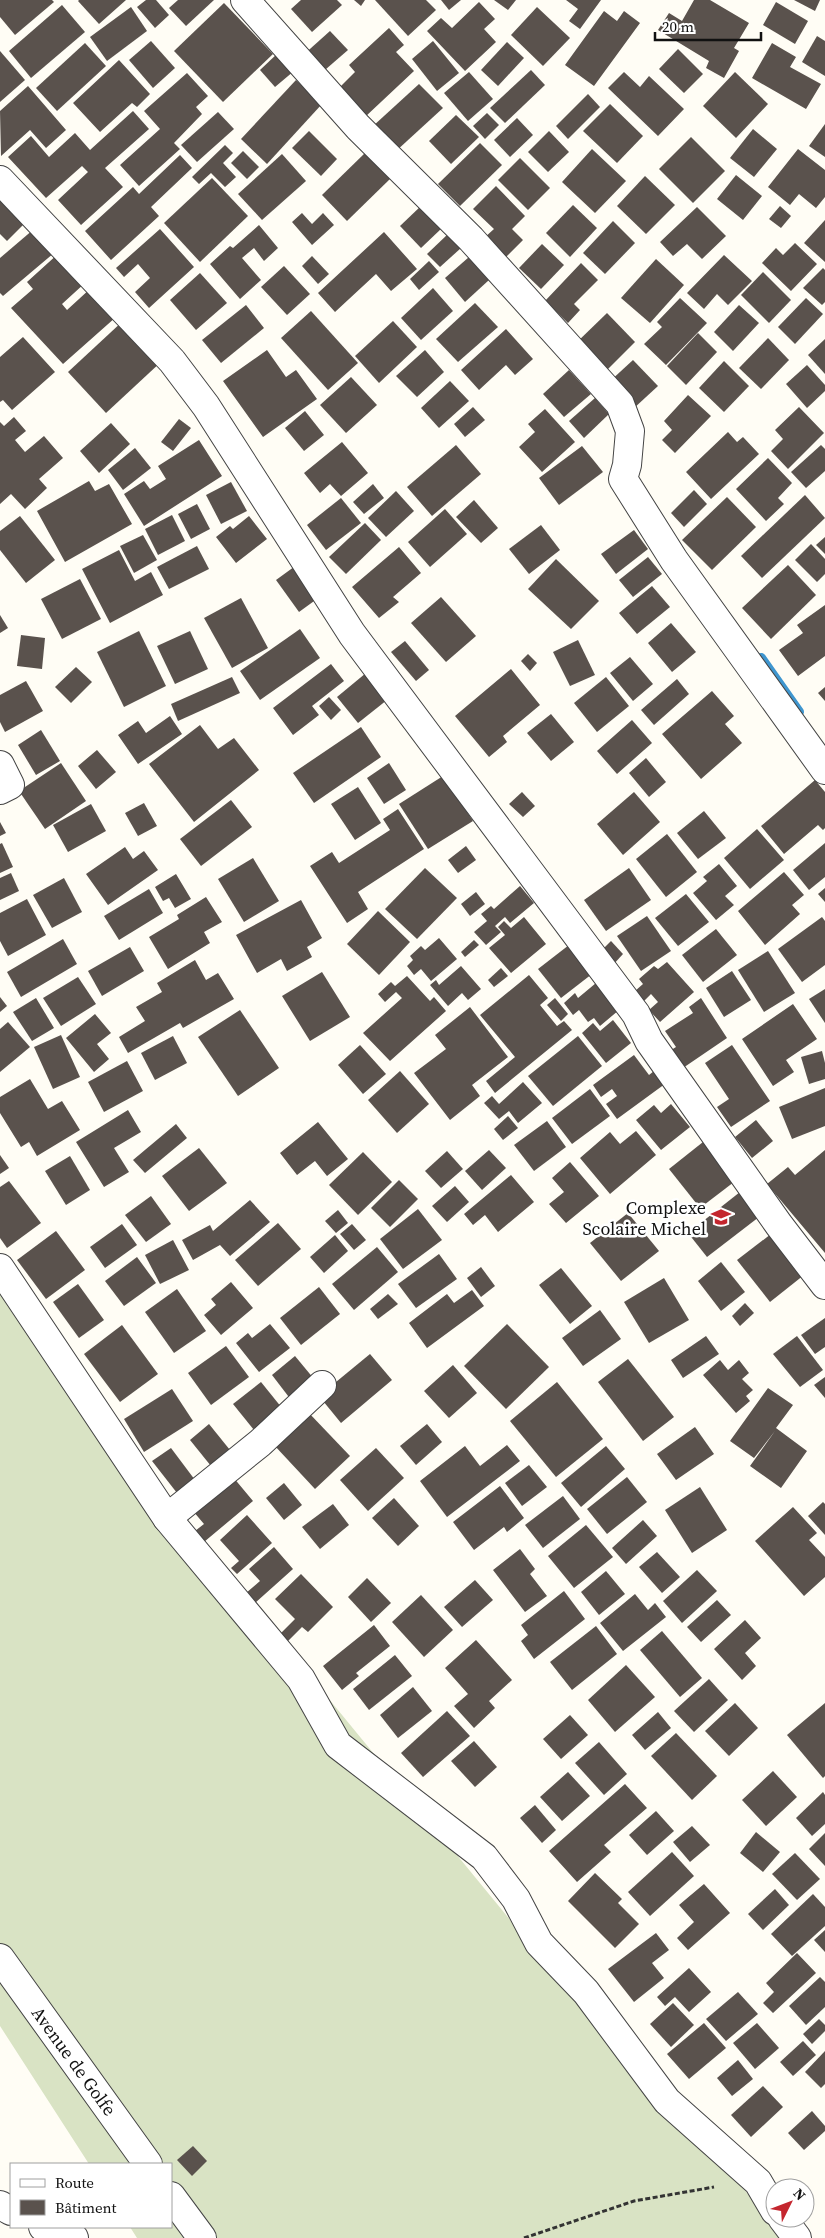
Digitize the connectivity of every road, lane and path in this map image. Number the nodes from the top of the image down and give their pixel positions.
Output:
1 (245, 0) edge
2 (0, 180) edge
3 (0, 765) edge
4 (825, 770) edge
5 (0, 790) edge
6 (0, 1268) edge
7 (825, 1285) edge
8 (322, 1385) dead end
9 (168, 1518) junction
10 (0, 1958) edge
11 (147, 2163) edge
12 (758, 2182) junction
13 (765, 2194) edge
14 (172, 2197) edge
15 (46, 2228) edge
16 (74, 2238) edge
17 (202, 2238) edge
18 (524, 2238) edge

1 - 4 street
2 - 7 street
3 - 5 street
6 - 9 street
8 - 9 street
9 - 12 street
10 - 11 street, Avenue de Golfe
12 - 13 street
12 - 18 path
14 - 17 street
15 - 16 street

